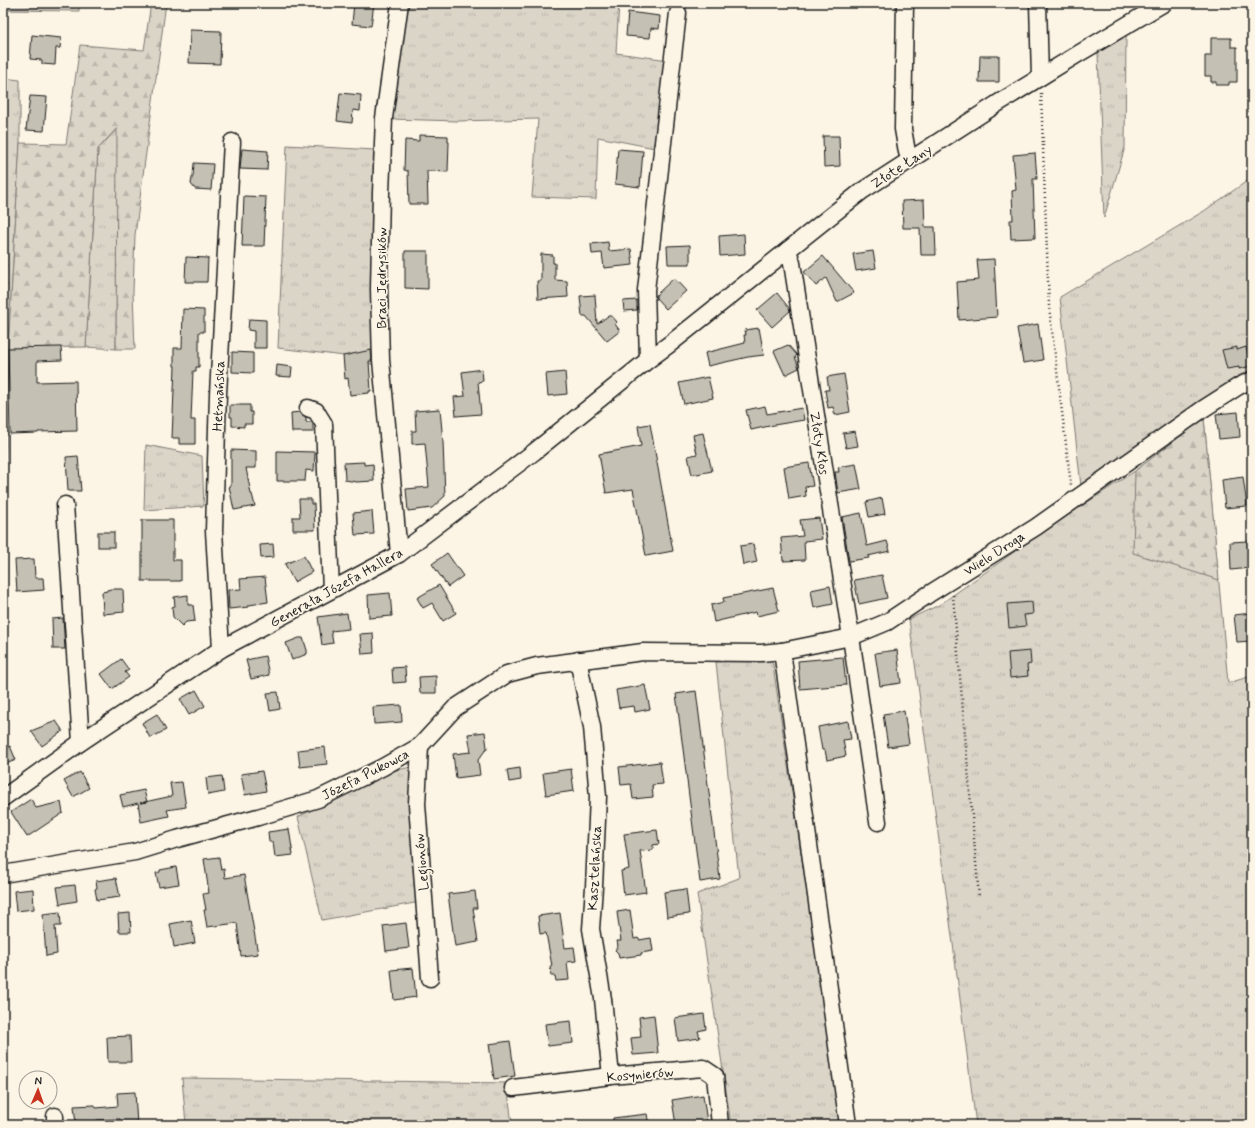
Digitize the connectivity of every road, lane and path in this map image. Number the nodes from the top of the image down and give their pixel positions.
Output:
1 (400, 3) edge
2 (905, 3) edge
3 (1038, 3) edge
4 (1164, 3) edge
5 (678, 13) dead end
6 (1040, 77) junction
7 (232, 142) dead end
8 (910, 160) junction
9 (788, 250) junction
10 (652, 357) junction
11 (1252, 380) edge
12 (308, 408) dead end
13 (1073, 501) junction
14 (65, 504) dead end
15 (399, 554) junction
16 (952, 581) junction
17 (331, 590) junction
18 (851, 637) junction
19 (221, 650) junction
20 (782, 651) junction
21 (707, 653) joint
22 (578, 660) junction
23 (81, 742) junction
24 (420, 746) junction
25 (3, 798) edge
26 (878, 822) dead end
27 (3, 874) edge
28 (979, 897) dead end
29 (430, 978) dead end
30 (611, 1076) junction
31 (513, 1088) dead end
32 (720, 1125) edge
33 (848, 1125) edge

1 - 15 street, Braci Jędrysików
2 - 8 street
3 - 6 street
4 - 6 street, Złote Łany
5 - 10 street
6 - 8 street, Złote Łany
6 - 13 path
7 - 19 street, Hetmańska
8 - 9 street, Złote Łany
9 - 10 street, Złote Łany
9 - 18 street, Złoty Kłos
10 - 15 street, Generała Józefa Hallera
11 - 13 street, Wielo Droga
12 - 17 street
13 - 16 street, Wielo Droga
14 - 23 street
15 - 17 street, Generała Józefa Hallera
16 - 18 street, Wielo Droga
16 - 28 path
17 - 19 street, Generała Józefa Hallera
18 - 20 street, Wielo Droga
18 - 26 street, Złoty Kłos
19 - 23 street, Generała Józefa Hallera
20 - 21 street, Wielo Droga
20 - 33 street
21 - 22 street, Józefa Pukowca
22 - 24 street, Józefa Pukowca
22 - 30 street, Kasztelańska
23 - 25 street, Generała Józefa Hallera
24 - 27 street, Józefa Pukowca
24 - 29 street, Legionów
30 - 31 street, Kosynierów
30 - 32 street, Kosynierów

